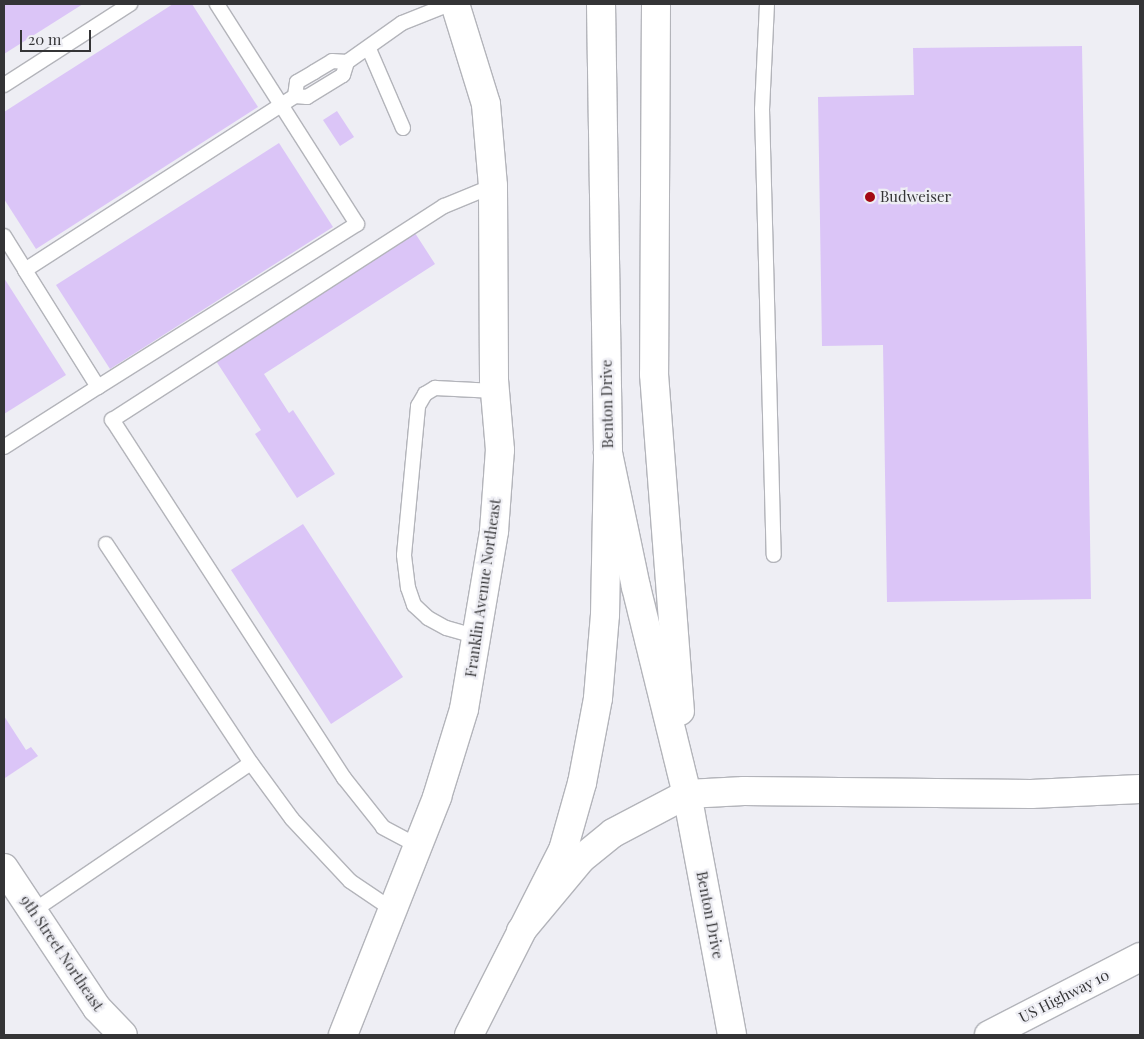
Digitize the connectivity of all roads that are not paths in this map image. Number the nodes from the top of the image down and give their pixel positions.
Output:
1 (130, 4) edge
2 (217, 4) edge
3 (450, 4) edge
4 (455, 4) edge
5 (601, 4) edge
6 (656, 4) edge
7 (767, 4) edge
8 (369, 49) junction
9 (4, 85) edge
10 (282, 105) junction
11 (403, 128) dead end
12 (493, 186) junction
13 (4, 236) edge
14 (25, 270) junction
15 (98, 387) junction
16 (495, 391) junction
17 (4, 447) edge
18 (608, 453) junction
19 (106, 544) dead end
20 (774, 554) dead end
21 (478, 637) junction
22 (251, 763) junction
23 (1140, 789) edge
24 (687, 794) junction
25 (418, 846) junction
26 (4, 868) edge
27 (394, 910) junction
28 (33, 911) junction
29 (521, 931) junction
30 (1140, 957) edge
31 (123, 1035) edge
32 (343, 1035) edge
33 (469, 1035) edge
34 (732, 1035) edge
35 (989, 1035) edge

1 - 9 lane
2 - 10 lane
3 - 8 lane
4 - 12 main road, Franklin Avenue Northeast
5 - 18 main road, Benton Drive
6 - 24 main road, Benton Drive
7 - 20 lane
8 - 10 lane
8 - 11 lane
10 - 14 lane
10 - 15 lane
12 - 16 main road, Franklin Avenue Northeast
12 - 25 lane
13 - 14 lane
14 - 15 lane
15 - 17 lane
16 - 21 main road, Franklin Avenue Northeast
16 - 21 lane
18 - 24 main road, Benton Drive
18 - 29 main road
19 - 22 lane
21 - 25 main road, Franklin Avenue Northeast
22 - 27 lane
22 - 28 lane
23 - 24 main road
24 - 29 main road
24 - 34 main road, Benton Drive
25 - 27 main road, Franklin Avenue Northeast
26 - 28 main road, 9th Street Northeast
27 - 32 main road, Franklin Avenue Northeast
28 - 31 main road, 9th Street Northeast
29 - 33 main road
30 - 35 main road, US Highway 10

